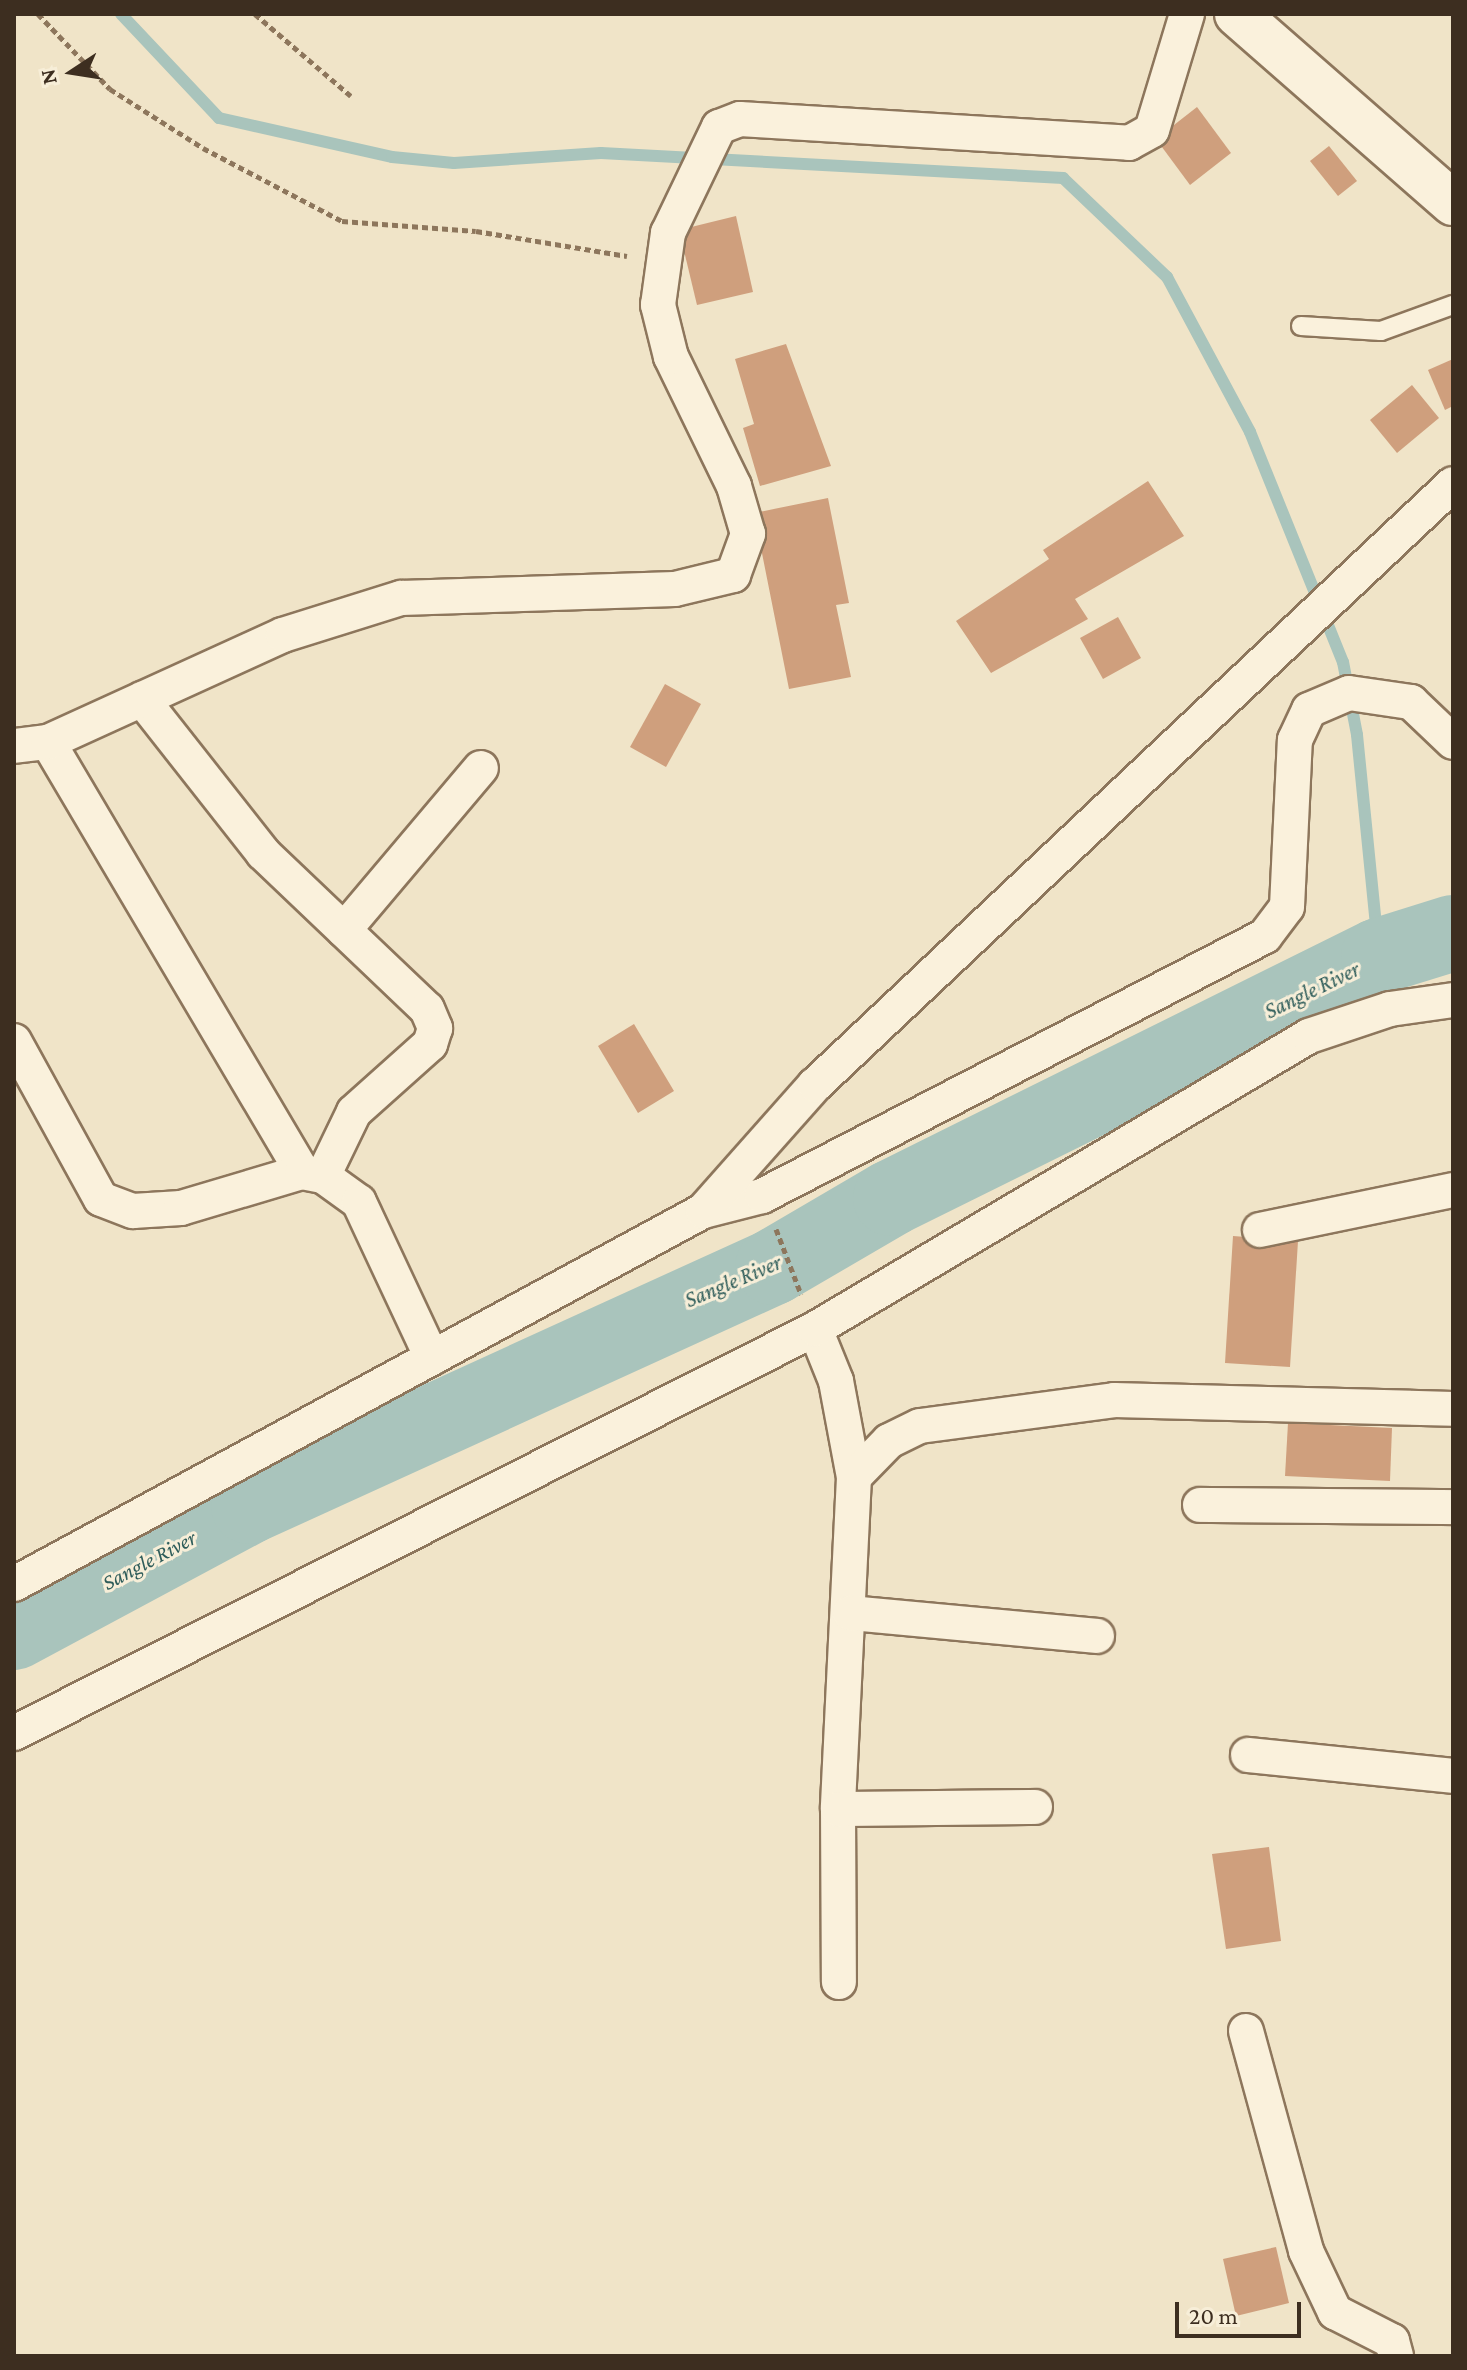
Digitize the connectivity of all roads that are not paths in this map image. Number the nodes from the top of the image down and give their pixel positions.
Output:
1 (1187, 14) edge
2 (1237, 14) edge
3 (1453, 203) edge
4 (1453, 305) edge
5 (1301, 326) dead end
6 (1453, 484) edge
7 (142, 699) junction
8 (48, 742) junction
9 (1453, 742) edge
10 (14, 746) edge
11 (481, 768) dead end
12 (344, 930) junction
13 (1453, 1000) edge
14 (14, 1041) edge
15 (313, 1174) junction
16 (1453, 1190) edge
17 (703, 1211) junction
18 (1260, 1230) dead end
19 (815, 1329) junction
20 (432, 1358) junction
21 (1453, 1409) edge
22 (854, 1477) junction
23 (1200, 1505) dead end
24 (1453, 1507) edge
25 (14, 1584) edge
26 (850, 1613) junction
27 (1097, 1636) dead end
28 (14, 1733) edge
29 (1248, 1755) dead end
30 (1453, 1776) edge
31 (1035, 1807) dead end
32 (838, 1809) junction
33 (839, 1982) dead end
34 (1246, 2031) dead end
35 (1396, 2356) edge

1 - 7 street
2 - 3 street
4 - 5 lane
6 - 17 street
7 - 8 street
7 - 12 street
8 - 10 street
8 - 15 street
9 - 17 street
11 - 12 street
12 - 15 street
13 - 19 street
14 - 15 street
15 - 20 street
16 - 18 street
17 - 20 street
19 - 22 street
19 - 28 street
20 - 25 street
21 - 22 street
22 - 26 street
23 - 24 street
26 - 27 street
26 - 32 street
29 - 30 street
31 - 32 street
32 - 33 street
34 - 35 street

